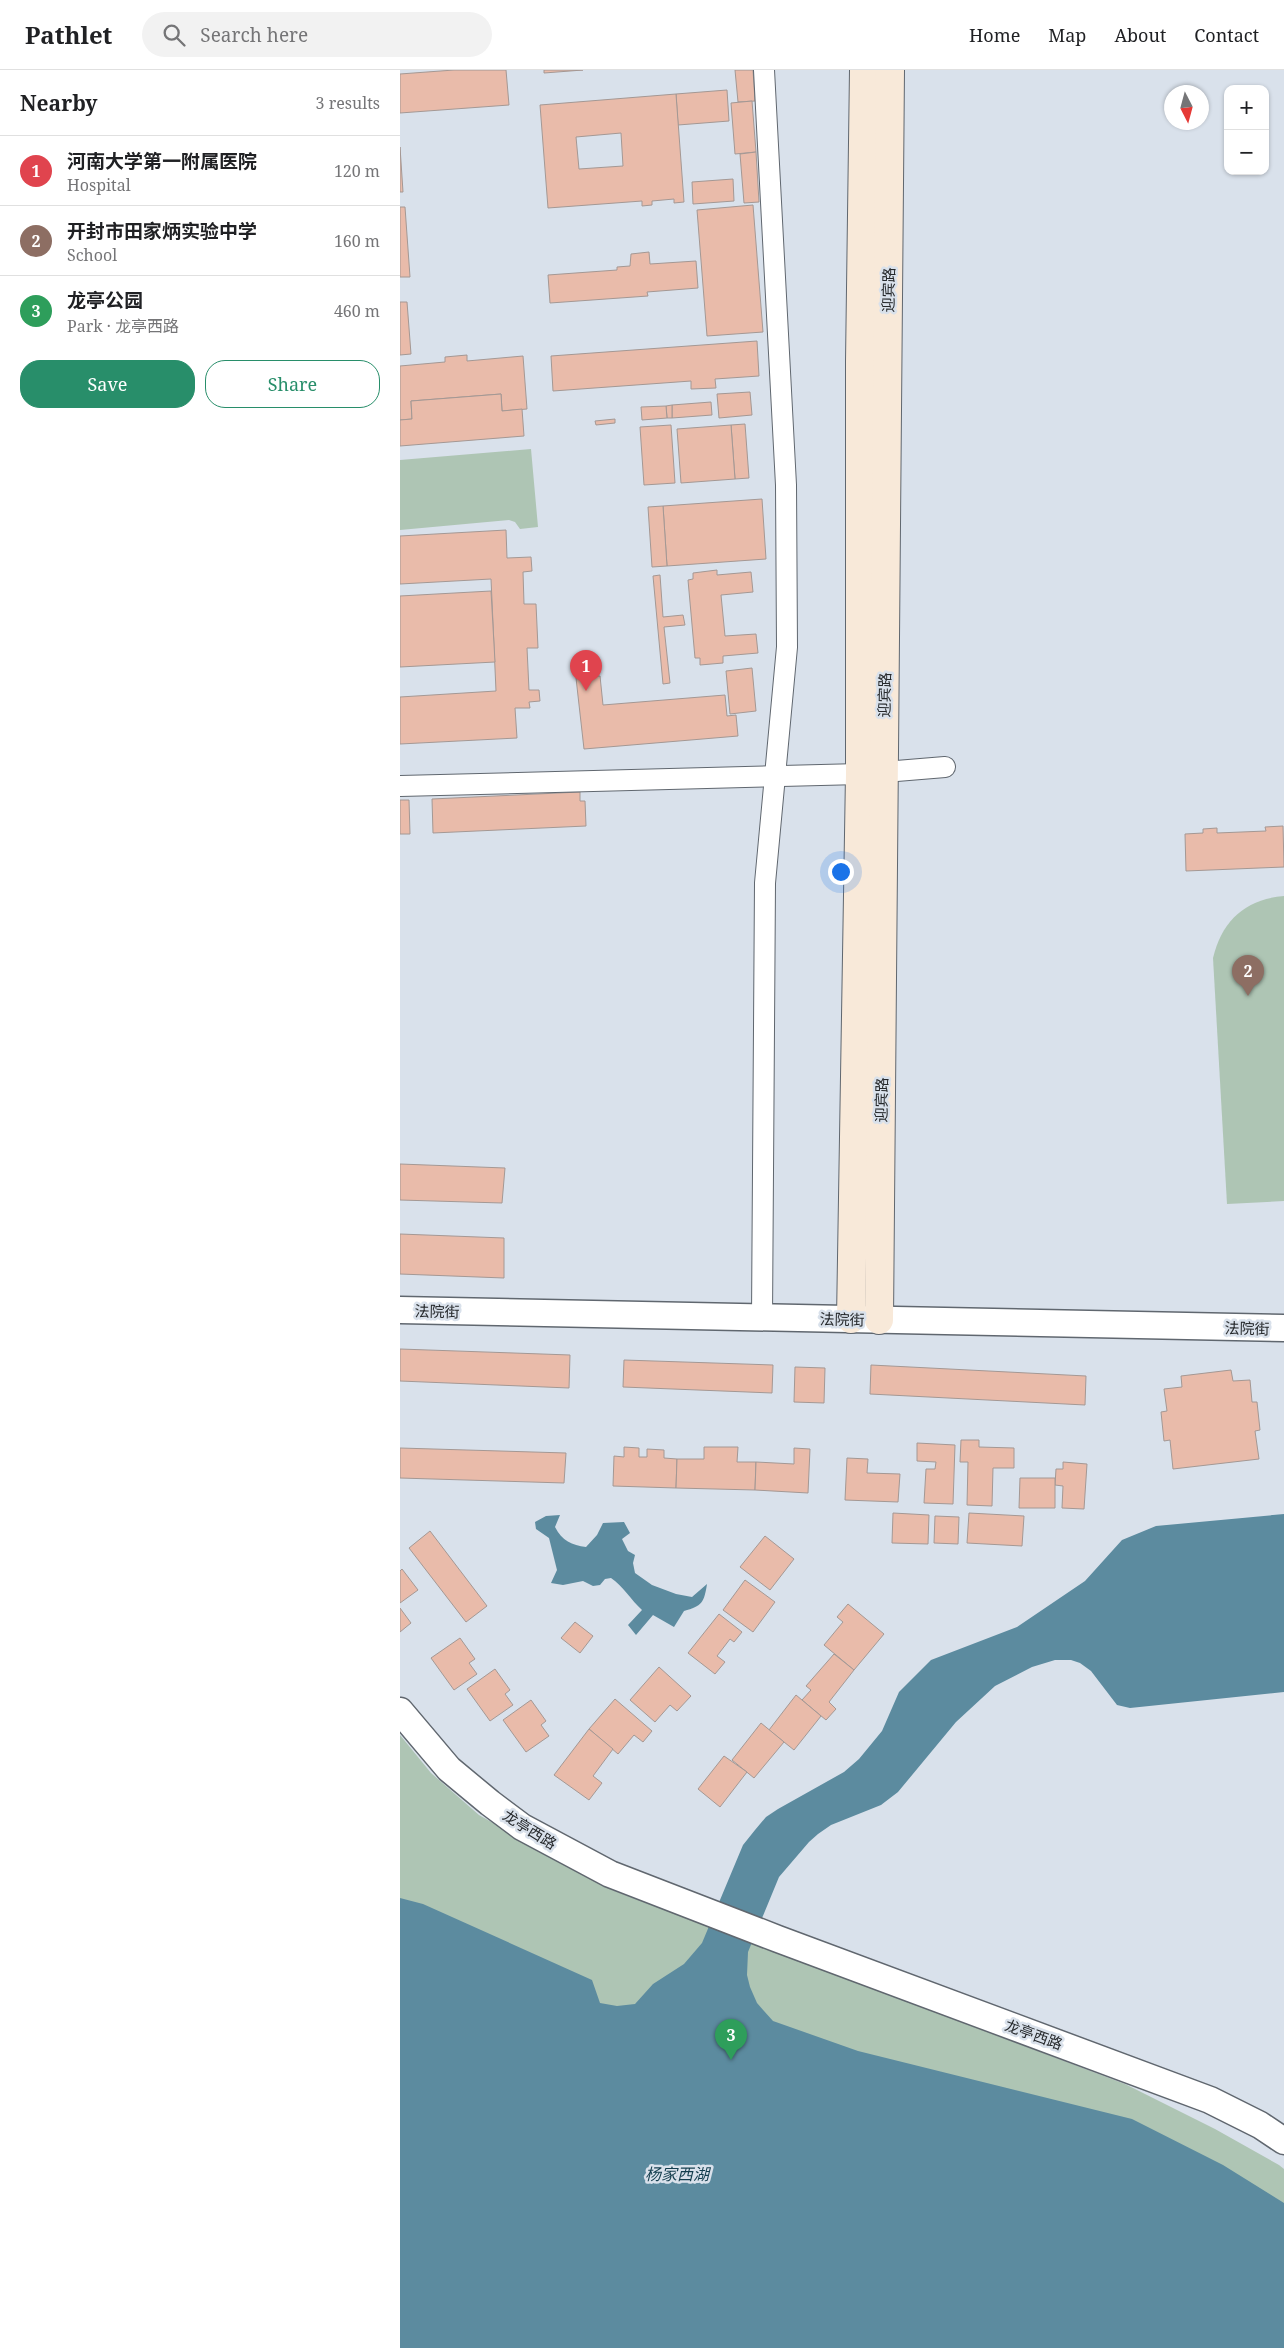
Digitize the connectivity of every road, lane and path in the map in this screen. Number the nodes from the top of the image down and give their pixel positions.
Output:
1 (764, 70) edge
2 (864, 70) edge
3 (890, 70) edge
4 (945, 767) dead end
5 (872, 773) junction
6 (777, 776) junction
7 (400, 786) edge
8 (400, 1310) edge
9 (762, 1317) junction
10 (851, 1319) junction
11 (879, 1320) junction
12 (1284, 1328) edge
13 (400, 1711) edge
14 (1284, 2142) edge

1 - 6 street
2 - 5 main road, 迎宾路
3 - 5 main road, 迎宾路
4 - 5 street
5 - 6 street
5 - 10 main road, 迎宾路
5 - 11 main road, 迎宾路
6 - 7 street
6 - 9 street
8 - 9 street, 法院街
9 - 10 street, 法院街
10 - 11 street, 法院街
11 - 12 street, 法院街
13 - 14 street, 龙亭西路

